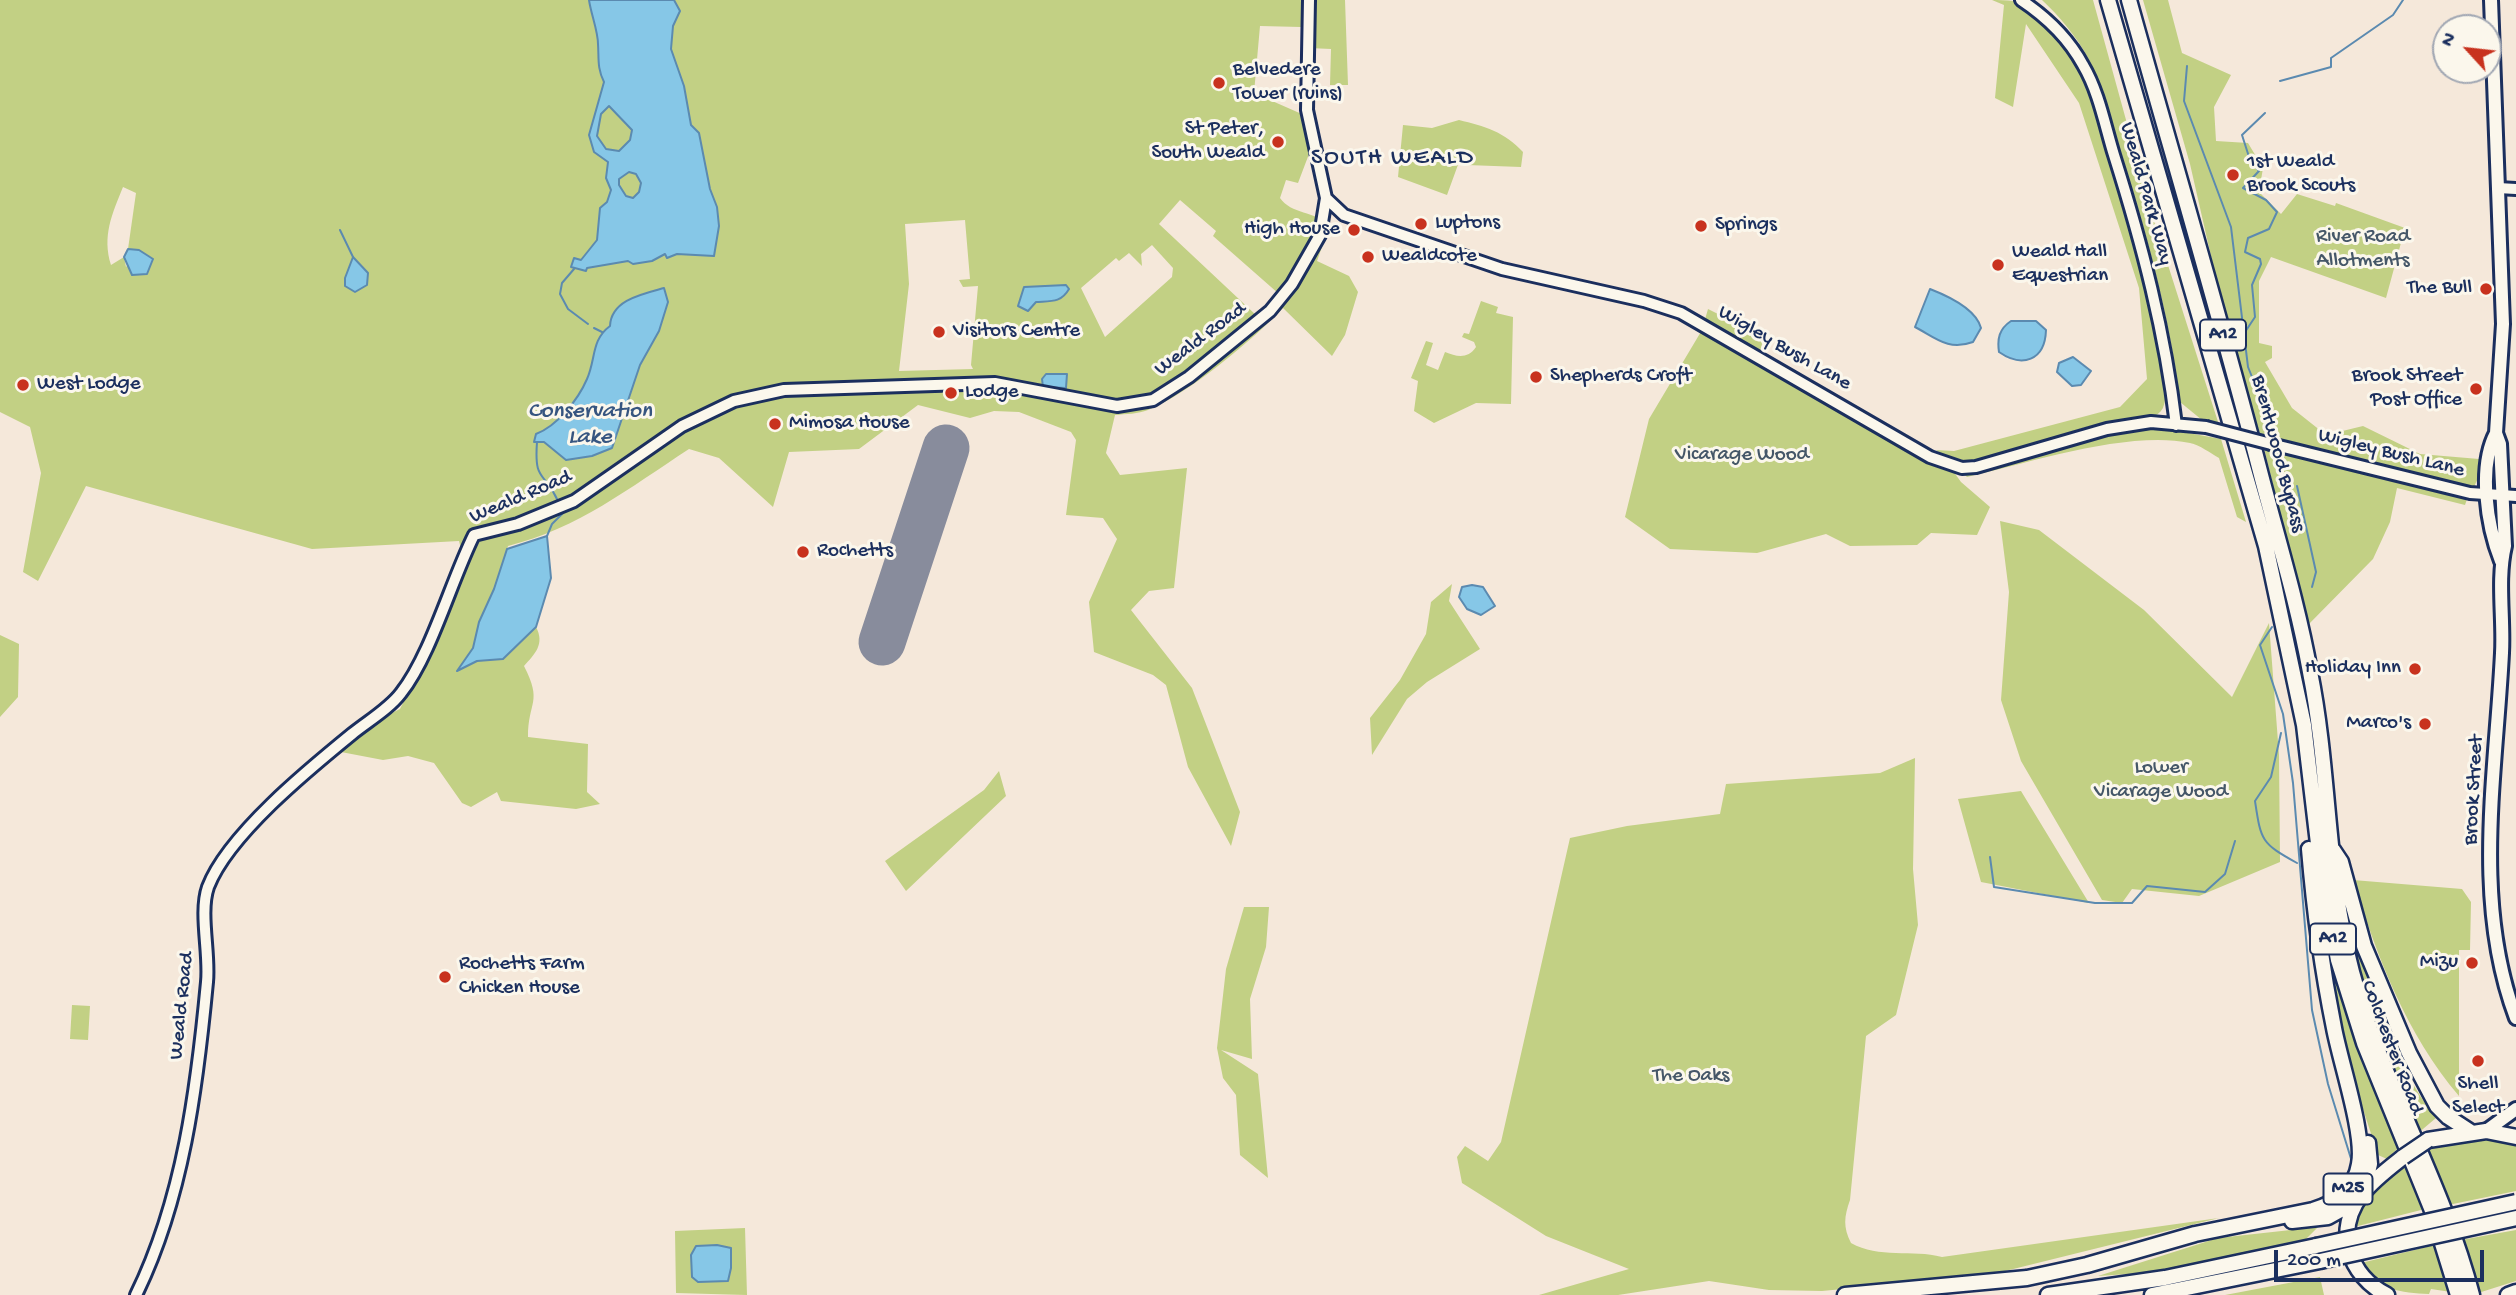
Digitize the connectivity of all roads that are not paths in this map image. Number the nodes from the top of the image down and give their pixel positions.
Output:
1 (1309, 0) edge
2 (2021, 0) edge
3 (2108, 0) edge
4 (2129, 0) edge
5 (2491, 0) edge
6 (2498, 188) junction
7 (2516, 189) edge
8 (1326, 198) junction
9 (1340, 213) junction
10 (1321, 225) junction
11 (2176, 425) junction
12 (2496, 433) junction
13 (2502, 494) junction
14 (2488, 495) junction
15 (2516, 496) edge
16 (2501, 561) junction
17 (2304, 725) junction
18 (2330, 844) junction
19 (2516, 1018) edge
20 (2348, 1089) junction
21 (2516, 1109) edge
22 (2479, 1131) junction
23 (2516, 1136) edge
24 (2361, 1196) junction
25 (2516, 1202) edge
26 (2516, 1218) edge
27 (2252, 1222) junction
28 (2027, 1278) junction
29 (2183, 1292) edge
30 (2516, 1292) edge
31 (136, 1295) edge
32 (1845, 1295) edge
33 (1918, 1295) edge
34 (2048, 1295) edge
35 (2152, 1295) edge
36 (2387, 1295) edge
37 (2458, 1295) edge
38 (2472, 1295) edge
39 (2508, 1295) edge

1 - 8 street, Weald Road
2 - 11 street, Weald Park Way
3 - 17 highway, Brentwood Bypass / A12
4 - 18 highway, Brentwood Bypass / A12
5 - 6 main road, Brook Street
6 - 7 street
6 - 12 main road, Brook Street
8 - 9 street, Wigley Bush Lane
8 - 10 street, Weald Road
9 - 10 street
9 - 11 street, Wigley Bush Lane
10 - 31 street, Weald Road
11 - 14 street, Wigley Bush Lane, bridge
12 - 13 main road, Brook Street
12 - 14 main road, Brook Street
13 - 14 street, Wigley Bush Lane
13 - 15 street, Wigley Bush Lane
13 - 16 main road, Brook Street
14 - 16 main road, Brook Street
16 - 19 main road, Brook Street
17 - 20 highway, A12
17 - 37 highway, Colchester Road / A12
18 - 22 highway, A12
18 - 38 highway, Colchester Road / A12
20 - 24 highway, A12
20 - 27 highway, M25
21 - 22 main road
22 - 23 highway
22 - 24 highway, bridge
24 - 27 highway, M25
24 - 36 highway
25 - 34 highway, M25, bridge
26 - 29 highway, bridge
27 - 28 highway, M25
28 - 32 highway, M25
28 - 33 highway, M25
29 - 35 highway
30 - 39 highway

